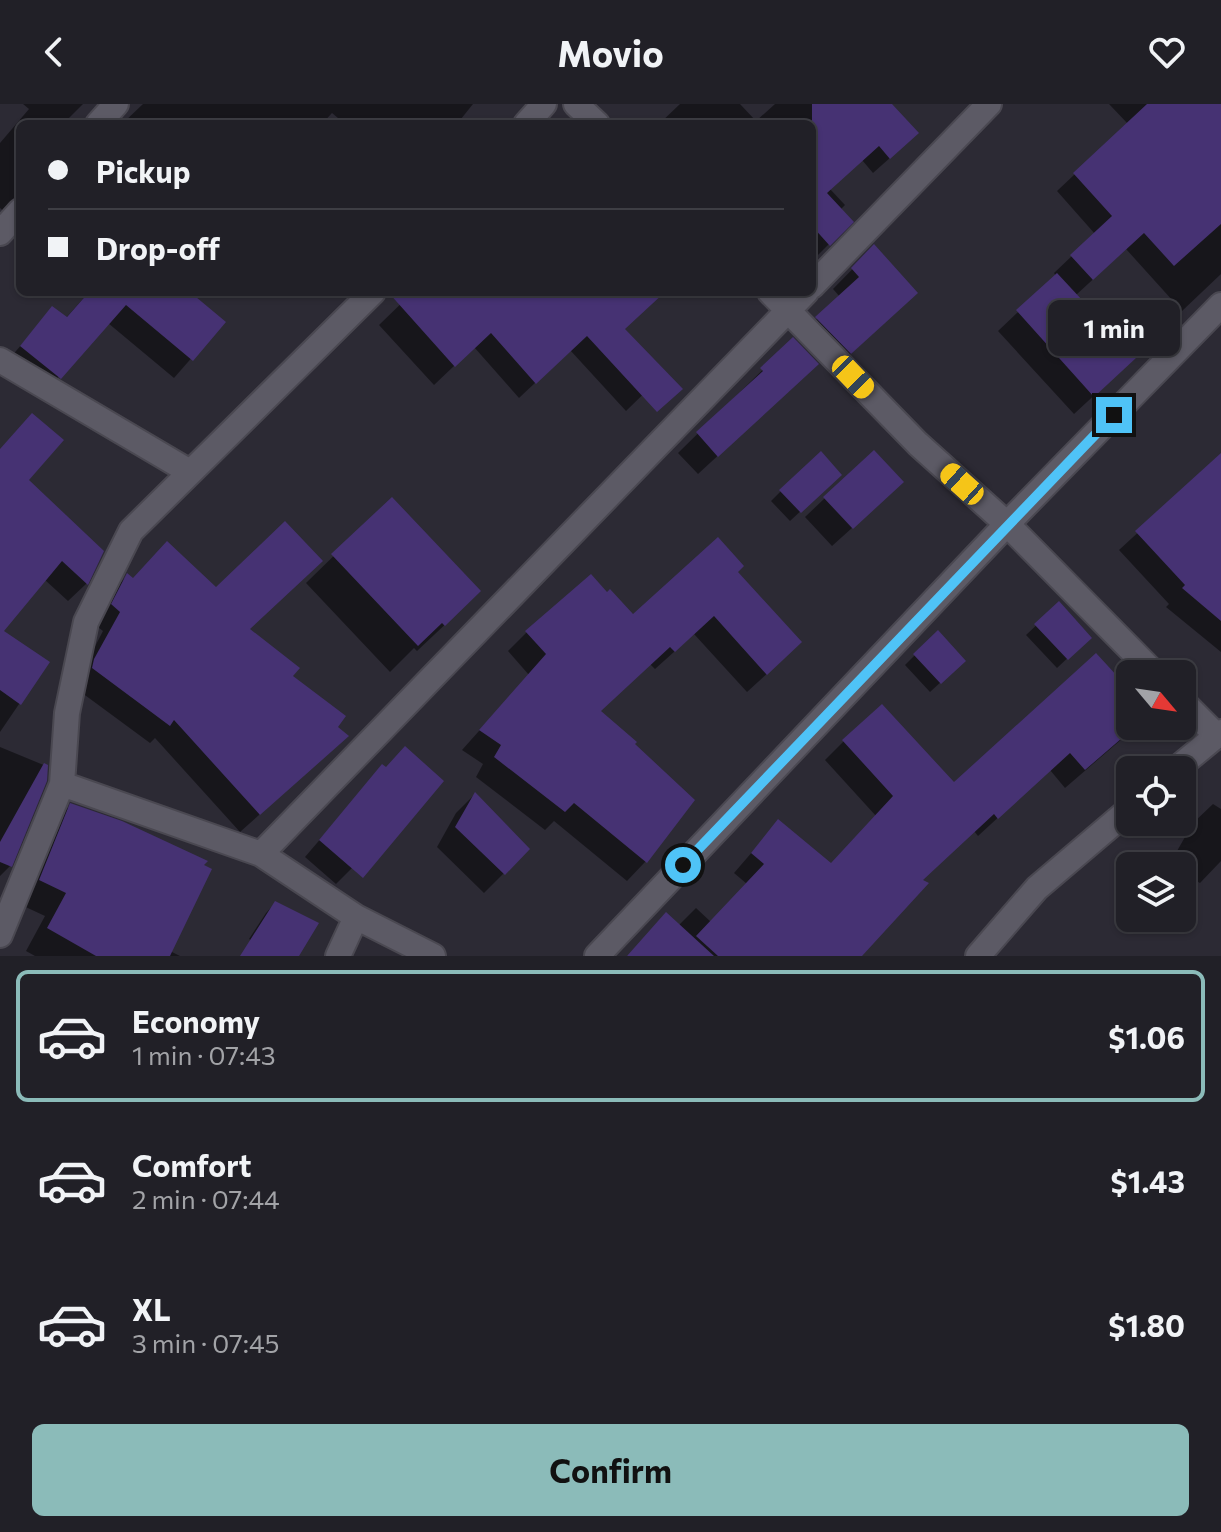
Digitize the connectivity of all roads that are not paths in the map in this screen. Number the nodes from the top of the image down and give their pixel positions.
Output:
1 (116, 104) edge
2 (544, 104) edge
3 (576, 104) edge
4 (989, 104) edge
5 (102, 120) edge
6 (530, 120) edge
7 (593, 120) edge
8 (16, 215) edge
9 (0, 233) edge
10 (816, 282) edge
11 (369, 296) edge
12 (774, 296) edge
13 (802, 296) edge
14 (1221, 305) edge
15 (788, 311) junction
16 (0, 360) edge
17 (190, 472) junction
18 (1007, 524) junction
19 (1141, 660) edge
20 (1196, 714) edge
21 (1218, 734) edge
22 (1192, 756) edge
23 (62, 784) junction
24 (1116, 821) edge
25 (261, 854) junction
26 (356, 917) junction
27 (0, 935) edge
28 (338, 956) edge
29 (433, 956) edge
30 (597, 956) edge
31 (978, 956) edge

1 - 5 street
2 - 6 street
3 - 7 street
4 - 10 street
8 - 9 street
11 - 17 street
12 - 15 street
13 - 15 street
14 - 18 street
15 - 18 street
15 - 25 street
16 - 17 street
17 - 23 street
18 - 19 street
18 - 30 street
20 - 21 street
21 - 22 street
23 - 25 street
23 - 27 street
24 - 31 street
25 - 26 street
26 - 28 street
26 - 29 street

